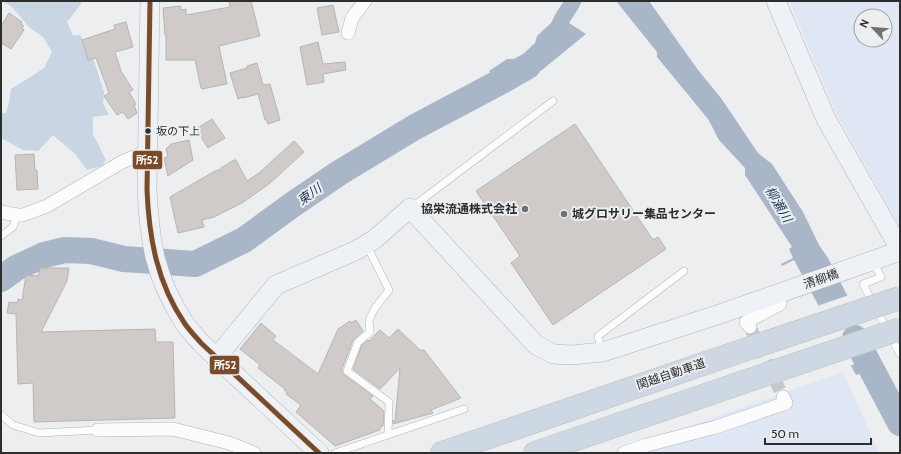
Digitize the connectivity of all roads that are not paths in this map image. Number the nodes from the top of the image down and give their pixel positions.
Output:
1 (150, 1) edge
2 (365, 1) edge
3 (776, 1) edge
4 (348, 33) dead end
5 (553, 101) dead end
6 (148, 152) junction
7 (410, 208) junction
8 (1, 212) edge
9 (17, 216) junction
10 (1, 236) edge
11 (366, 244) junction
12 (900, 250) edge
13 (866, 263) junction
14 (684, 271) dead end
15 (900, 298) edge
16 (737, 304) junction
17 (900, 329) edge
18 (750, 338) junction
19 (603, 352) junction
20 (900, 354) edge
21 (216, 358) junction
22 (783, 397) dead end
23 (464, 409) dead end
24 (1, 415) edge
25 (98, 430) joint
26 (388, 435) junction
27 (254, 453) edge
28 (319, 453) edge
29 (335, 453) edge
30 (442, 453) edge
31 (535, 453) edge
32 (624, 453) edge

1 - 6 street
2 - 4 street
3 - 12 street
5 - 7 lane
6 - 9 street
6 - 21 street
7 - 11 street
7 - 19 street, 清柳橋
8 - 9 street
9 - 10 lane
11 - 21 street
11 - 26 lane
12 - 13 street, 清柳橋
13 - 16 street, 清柳橋
13 - 20 lane
14 - 19 lane
15 - 18 highway, 関越自動車道, bridge
16 - 18 street
16 - 19 street, 清柳橋
17 - 31 highway, bridge
18 - 30 highway, 関越自動車道
21 - 28 street
22 - 32 street
23 - 26 lane
24 - 25 lane
25 - 27 street
26 - 29 lane

